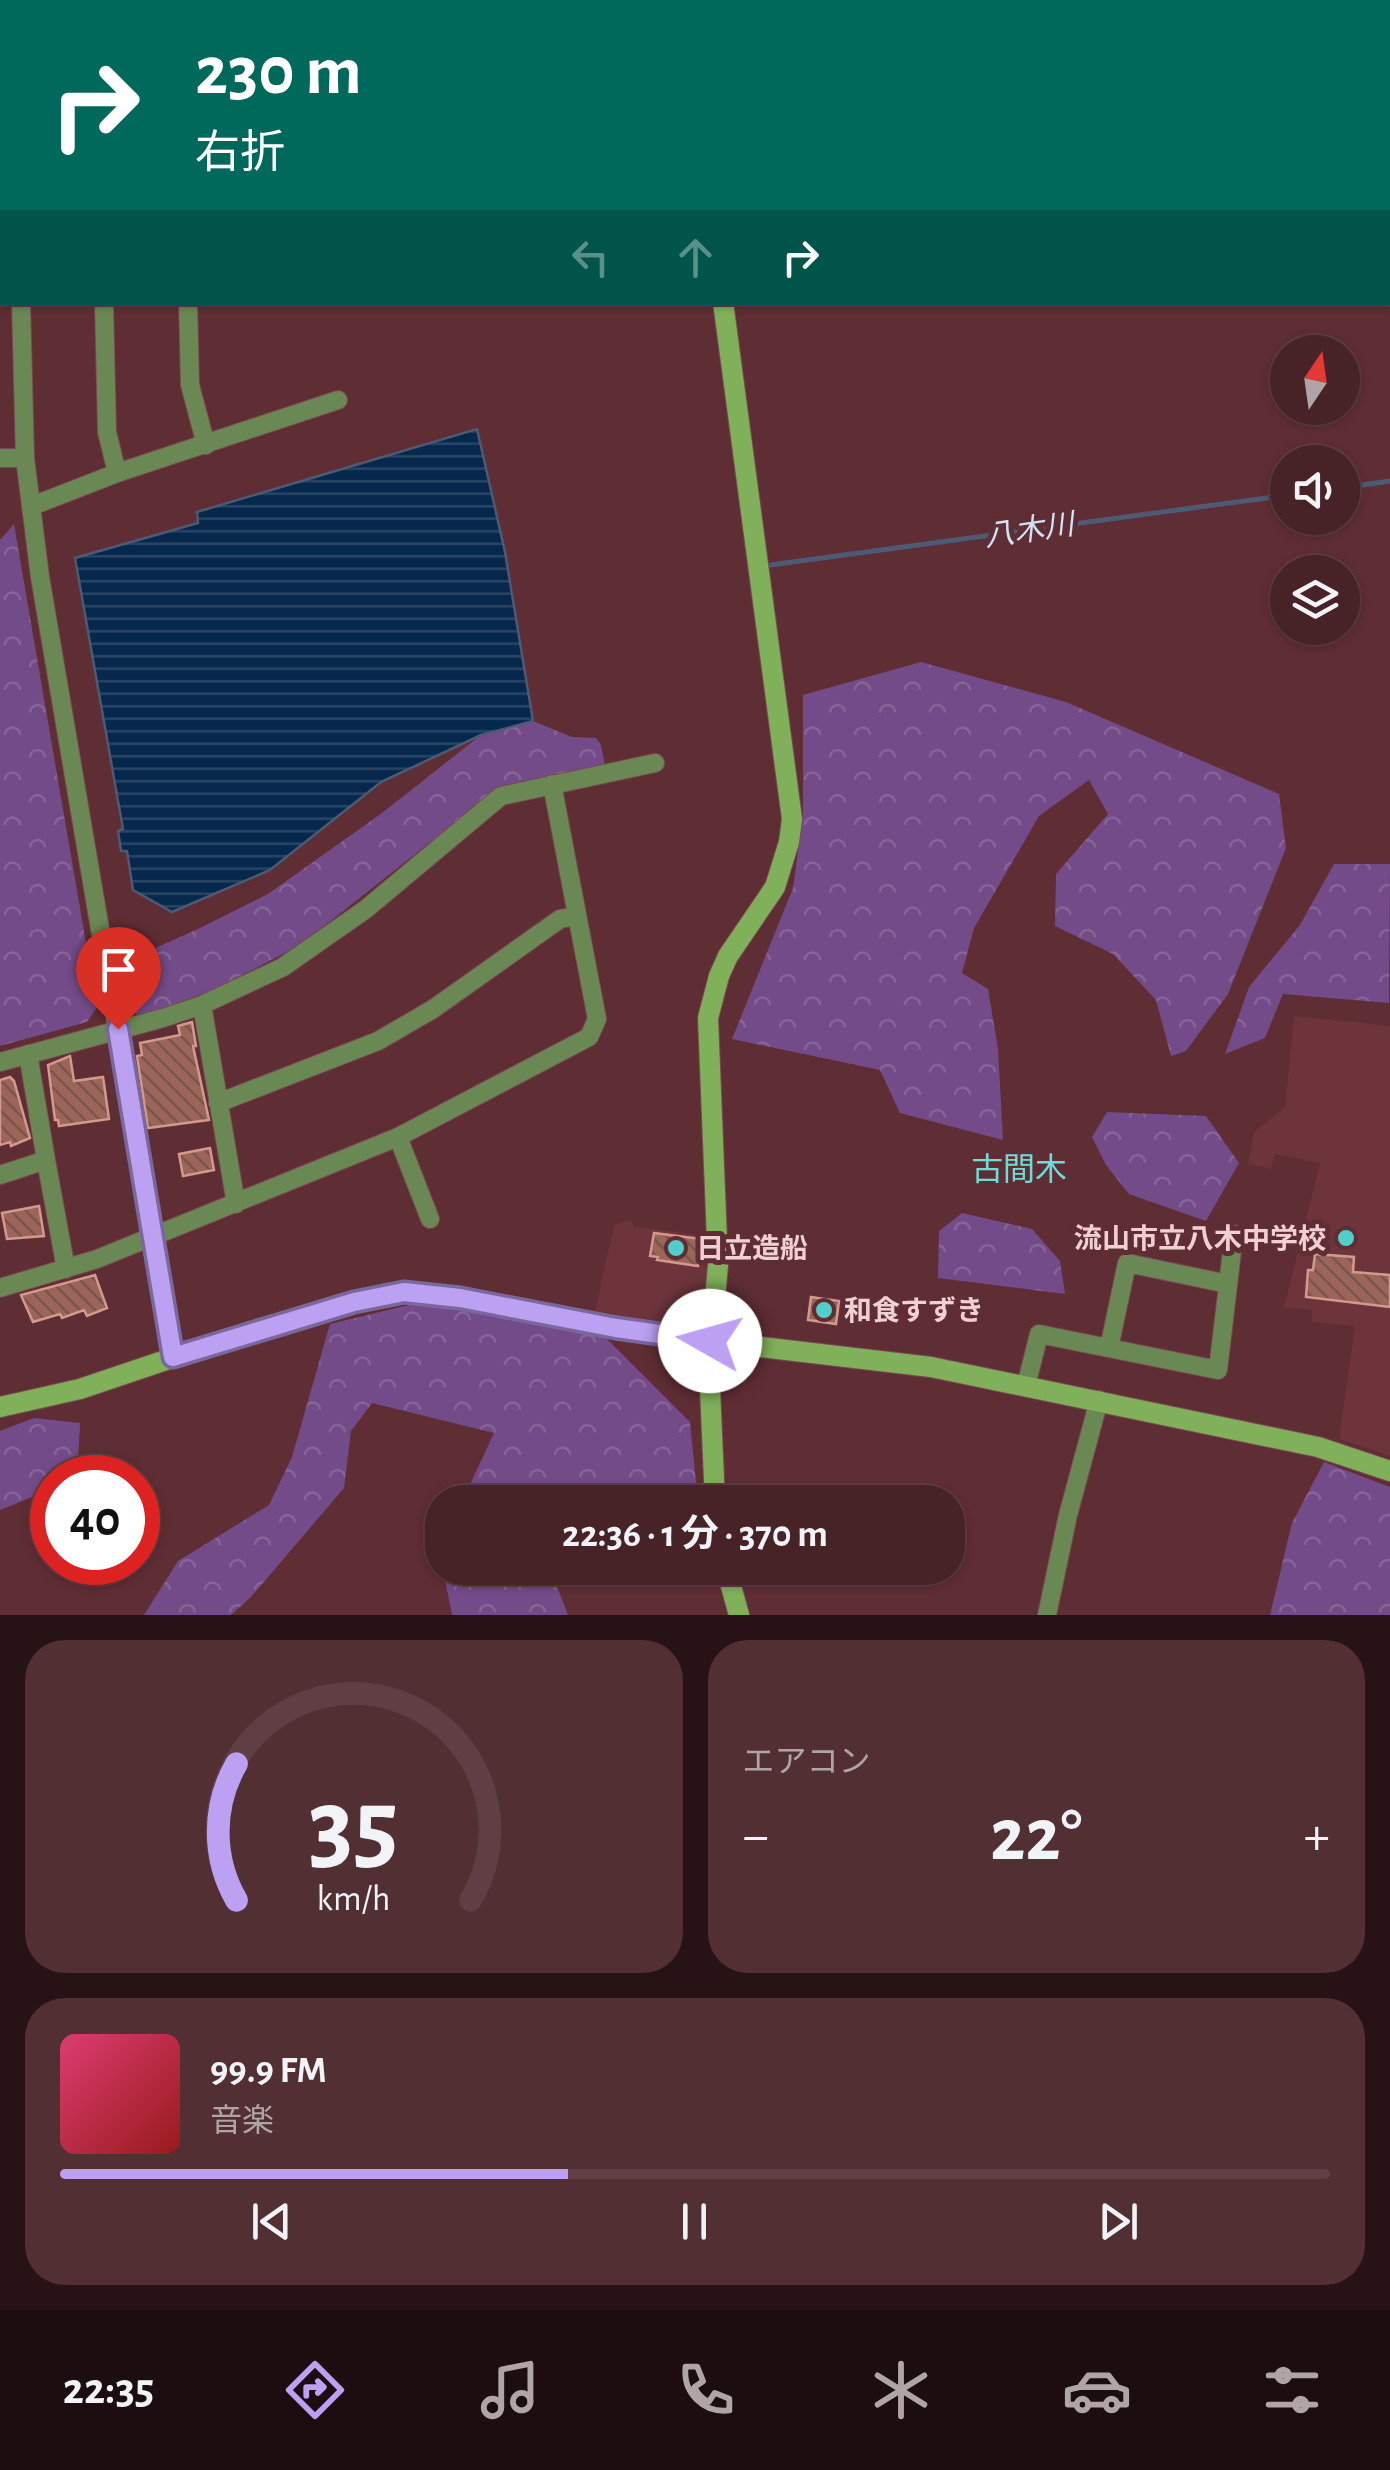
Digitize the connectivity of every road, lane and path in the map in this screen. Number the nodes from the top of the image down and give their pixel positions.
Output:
1 (20, 305) edge
2 (104, 305) edge
3 (188, 305) edge
4 (723, 305) edge
5 (338, 400) dead end
6 (206, 445) junction
7 (0, 458) edge
8 (25, 458) junction
9 (117, 474) junction
10 (32, 506) junction
11 (655, 763) dead end
12 (552, 784) junction
13 (576, 916) junction
14 (202, 1005) junction
15 (118, 1029) junction
16 (28, 1054) junction
17 (0, 1062) edge
18 (218, 1103) junction
19 (398, 1137) junction
20 (46, 1160) junction
21 (0, 1175) edge
22 (236, 1204) junction
23 (430, 1220) dead end
24 (1234, 1234) dead end
25 (153, 1236) junction
26 (66, 1268) junction
27 (1228, 1284) junction
28 (0, 1288) edge
29 (710, 1341) junction
30 (1110, 1348) junction
31 (173, 1357) junction
32 (1026, 1386) junction
33 (1099, 1400) junction
34 (0, 1408) edge
35 (1390, 1471) edge
36 (714, 1485) edge
37 (731, 1585) edge
38 (739, 1615) edge
39 (1047, 1615) edge

1 - 8 street
2 - 9 street
3 - 6 street
4 - 29 street
5 - 6 street
6 - 9 street
7 - 8 street
8 - 10 street
9 - 10 street
10 - 15 street
11 - 12 street
12 - 13 street
12 - 14 street
13 - 18 street
13 - 19 street
14 - 15 street
14 - 18 street
15 - 16 street
15 - 25 street
16 - 17 street
16 - 20 street
18 - 22 street
19 - 22 street
19 - 23 street
20 - 21 street
20 - 26 street
22 - 25 street
24 - 27 street
25 - 26 street
25 - 31 street
26 - 28 street
27 - 30 street
27 - 30 street
29 - 31 street
29 - 32 street
29 - 36 street
30 - 32 street
31 - 34 street
32 - 33 street
33 - 35 street
33 - 39 street
37 - 38 street

